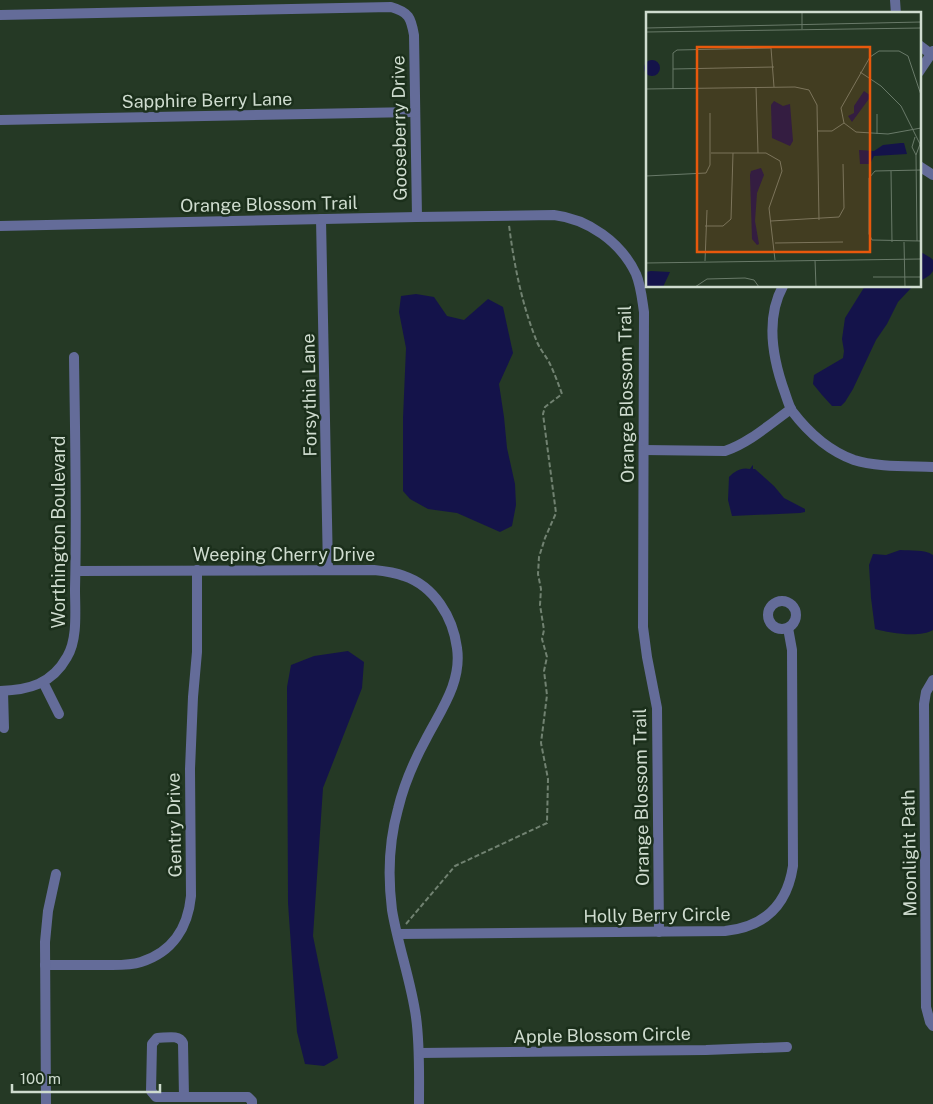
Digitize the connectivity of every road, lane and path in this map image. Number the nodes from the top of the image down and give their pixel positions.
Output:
1 (0, 15) edge
2 (920, 46) edge
3 (932, 52) edge
4 (920, 70) edge
5 (415, 112) junction
6 (0, 120) edge
7 (920, 167) edge
8 (933, 175) edge
9 (508, 216) junction
10 (417, 217) junction
11 (321, 219) junction
12 (0, 226) edge
13 (782, 288) edge
14 (74, 357) dead end
15 (791, 409) junction
16 (644, 450) junction
17 (933, 467) edge
18 (76, 570) junction
19 (197, 570) junction
20 (328, 570) junction
21 (788, 628) dead end
22 (933, 680) edge
23 (44, 682) junction
24 (1, 691) edge
25 (59, 714) dead end
26 (4, 728) dead end
27 (56, 874) dead end
28 (659, 932) junction
29 (398, 934) junction
30 (45, 965) junction
31 (933, 1026) edge
32 (787, 1047) dead end
33 (418, 1053) junction
34 (184, 1097) junction
35 (46, 1104) edge
36 (252, 1104) edge
37 (419, 1104) edge

1 - 5 street, Gooseberry Drive
2 - 3 street
3 - 4 street
5 - 6 street, Sapphire Berry Lane
5 - 10 street, Gooseberry Drive
7 - 8 street
9 - 10 street, Orange Blossom Trail
9 - 16 street, Orange Blossom Trail
9 - 29 path
10 - 11 street, Orange Blossom Trail
11 - 12 street, Orange Blossom Trail
11 - 20 street, Forsythia Lane
13 - 15 street
14 - 18 street, Worthington Boulevard
15 - 16 street
15 - 17 street
16 - 28 street, Orange Blossom Trail
18 - 19 street, Weeping Cherry Drive
18 - 23 street, Worthington Boulevard
19 - 20 street, Weeping Cherry Drive
19 - 30 street, Gentry Drive
20 - 29 street, Weeping Cherry Drive
21 - 28 street, Holly Berry Circle
22 - 31 street, Moonlight Path
23 - 24 street, Worthington Boulevard
23 - 25 street
24 - 26 street
27 - 30 street
28 - 29 street, Holly Berry Circle
29 - 33 street, Weeping Cherry Drive
30 - 35 street
32 - 33 street, Apple Blossom Circle
33 - 37 street, Weeping Cherry Drive
34 - 34 street
34 - 36 street

